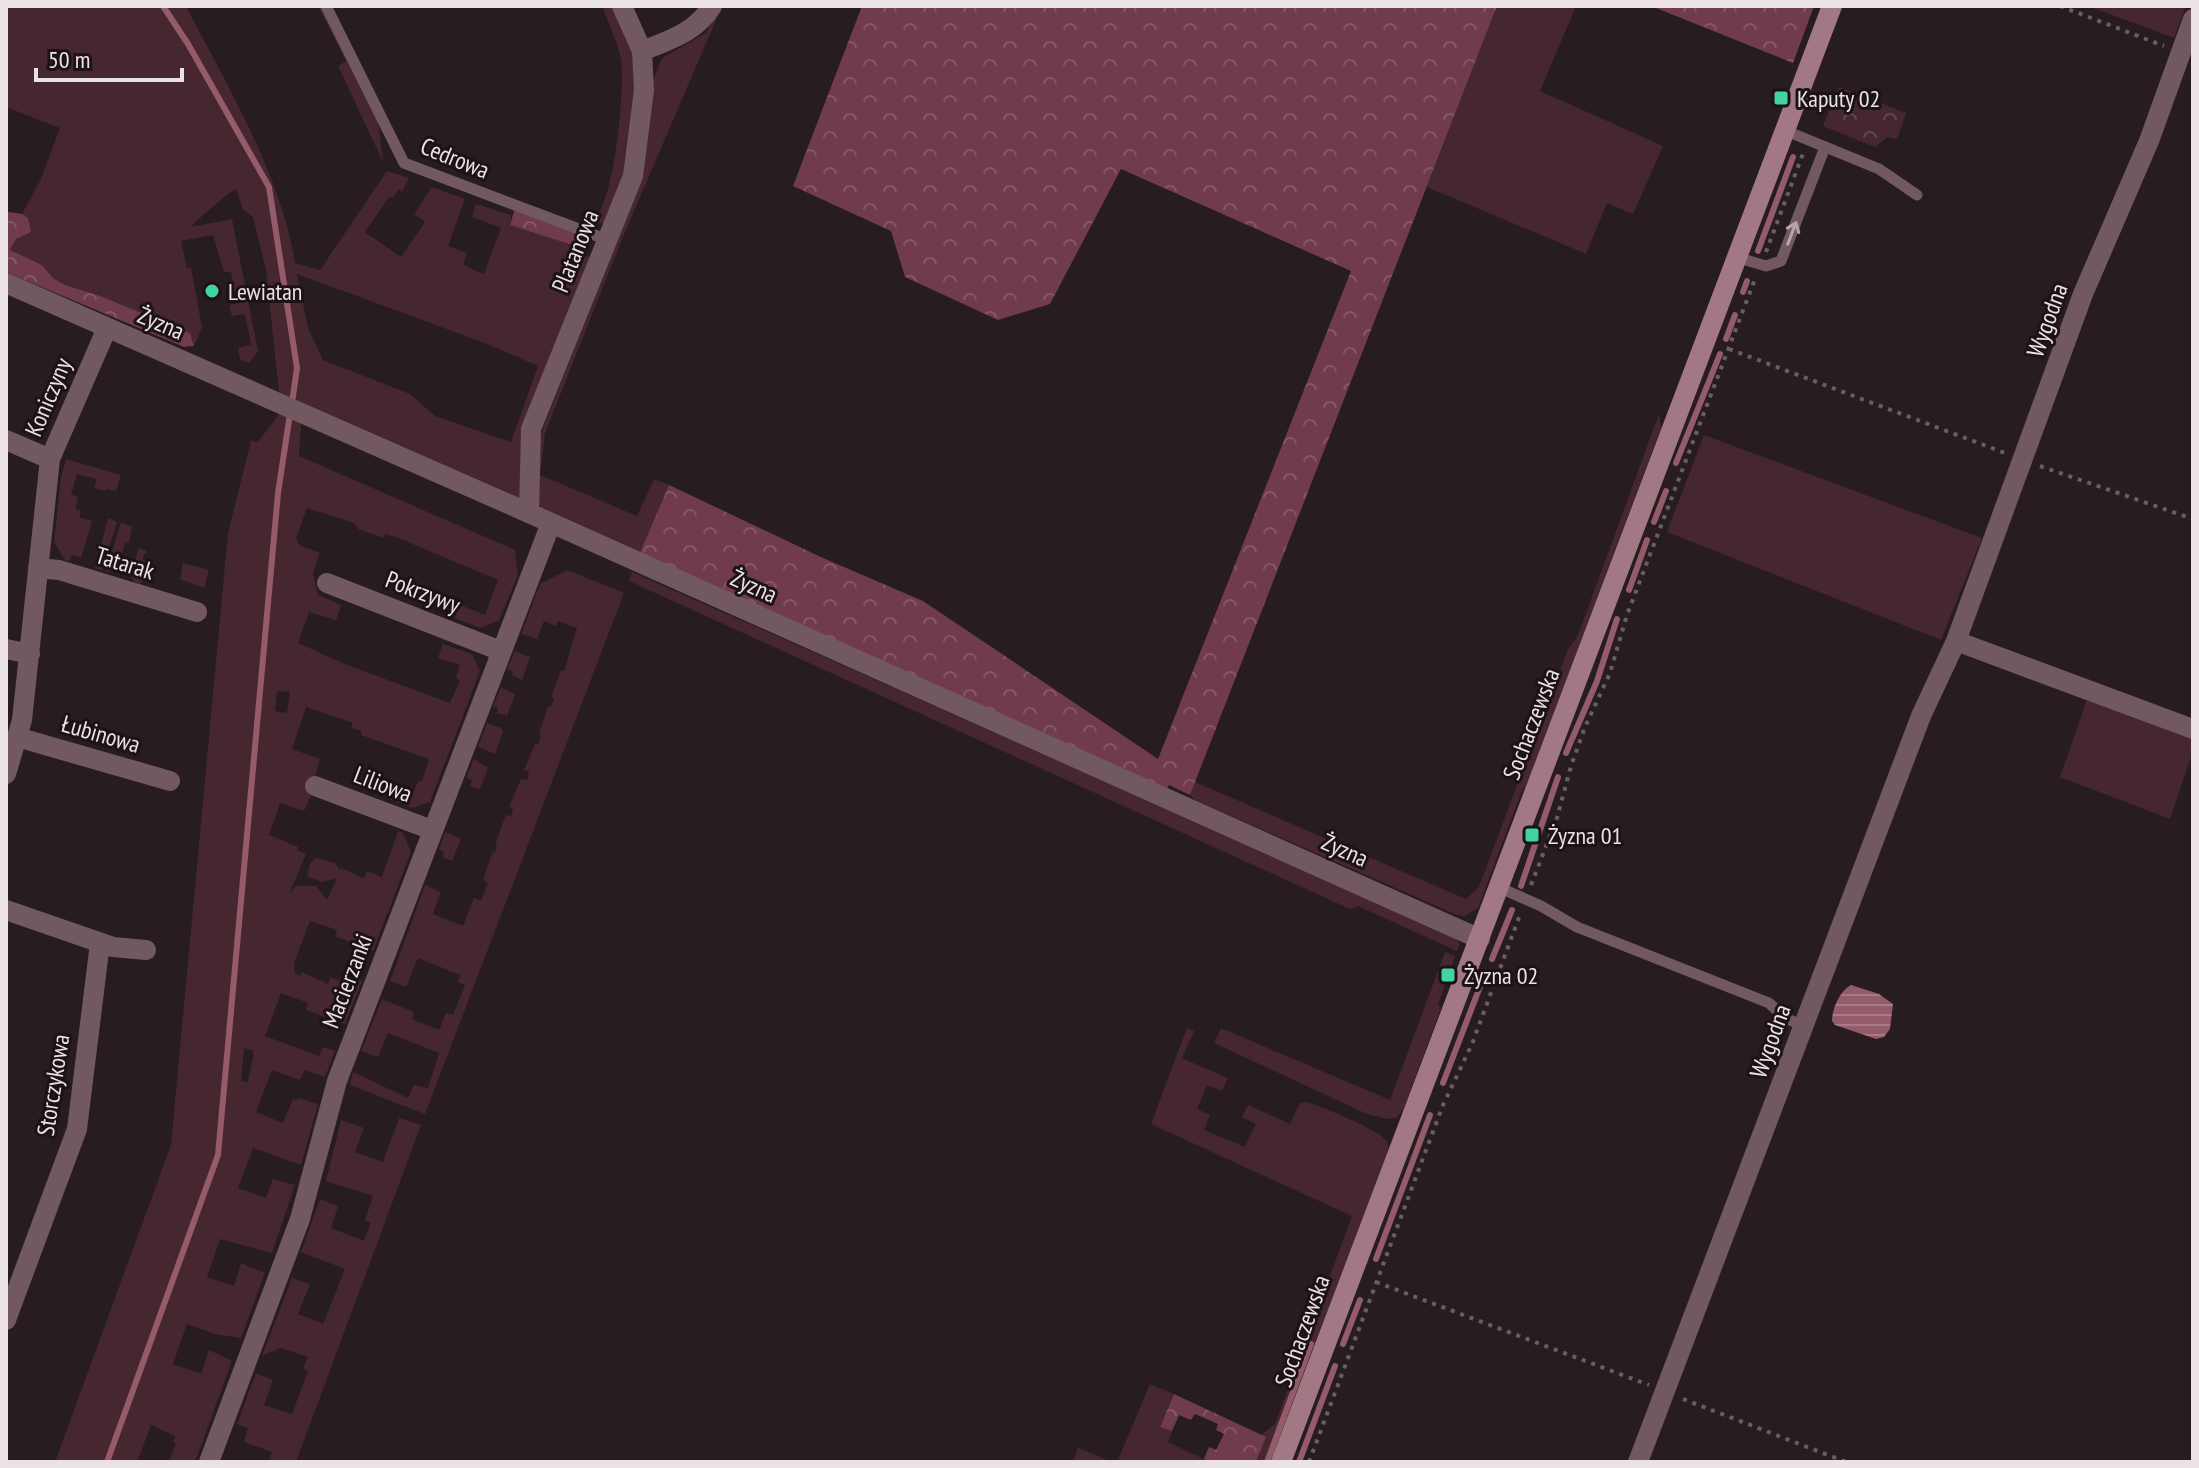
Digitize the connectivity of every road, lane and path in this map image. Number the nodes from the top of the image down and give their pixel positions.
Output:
1 (326, 6) edge
2 (622, 6) edge
3 (712, 6) edge
4 (1832, 6) edge
5 (2060, 6) edge
6 (2193, 19) edge
7 (642, 51) junction
8 (2181, 52) junction
9 (1784, 130) junction
10 (1808, 140) junction
11 (1825, 147) junction
12 (1917, 195) dead end
13 (608, 240) junction
14 (1736, 257) junction
15 (1761, 265) junction
16 (6, 283) edge
17 (107, 328) junction
18 (1704, 340) junction
19 (1729, 349) junction
20 (6, 440) edge
21 (50, 459) junction
22 (2024, 460) junction
23 (529, 513) junction
24 (2193, 519) edge
25 (551, 523) junction
26 (38, 568) junction
27 (327, 583) dead end
28 (197, 612) dead end
29 (1956, 641) junction
30 (6, 649) edge
31 (501, 651) junction
32 (30, 654) junction
33 (2193, 729) edge
34 (12, 734) edge
35 (6, 774) edge
36 (170, 781) dead end
37 (315, 786) dead end
38 (432, 830) junction
39 (1498, 887) junction
40 (1526, 899) junction
41 (6, 910) edge
42 (1480, 939) junction
43 (100, 943) junction
44 (146, 950) dead end
45 (1804, 1026) junction
46 (1352, 1273) junction
47 (1376, 1282) junction
48 (6, 1320) edge
49 (1664, 1391) junction
50 (209, 1462) edge
51 (1281, 1462) edge
52 (1309, 1462) edge
53 (1638, 1462) edge
54 (1846, 1462) edge

1 - 13 lane, Cedrowa
2 - 7 street, Platanowa
3 - 7 street
4 - 9 street, Sochaczewska
5 - 8 path
6 - 8 street, Wygodna
7 - 13 street, Platanowa
8 - 22 street, Wygodna
9 - 10 lane
9 - 14 street, Sochaczewska
10 - 11 lane
10 - 15 path
11 - 12 lane
15 -> 11 lane
13 - 23 street, Platanowa
14 - 15 lane
14 - 18 street, Sochaczewska
15 - 19 path
16 - 17 street, Żyzna
17 - 21 street, Koniczyny
17 - 23 street, Żyzna
18 - 19 path
18 - 39 street, Sochaczewska
19 - 22 path
19 - 40 path
20 - 21 street
21 - 26 street, Koniczyny
22 - 24 path
22 - 29 street, Wygodna
23 - 25 street, Żyzna
25 - 31 street, Macierzanki
25 - 42 street, Żyzna
26 - 28 street, Tatarak
26 - 32 street, Koniczyny
27 - 31 street, Pokrzywy
29 - 33 street
29 - 45 street, Wygodna
30 - 32 street
31 - 38 street, Macierzanki
32 - 34 street, Koniczyny
34 - 35 street, Koniczyny
34 - 36 street, Łubinowa
37 - 38 street, Liliowa
38 - 50 street, Macierzanki
39 - 40 lane
39 - 42 street, Sochaczewska
40 - 45 lane
40 - 47 path
41 - 43 street
42 - 46 street, Sochaczewska
43 - 44 street
43 - 48 street, Storczykowa
45 - 49 street, Wygodna
46 - 47 path
46 - 51 street, Sochaczewska
47 - 49 path
47 - 52 path
49 - 53 street, Wygodna
49 - 54 path

